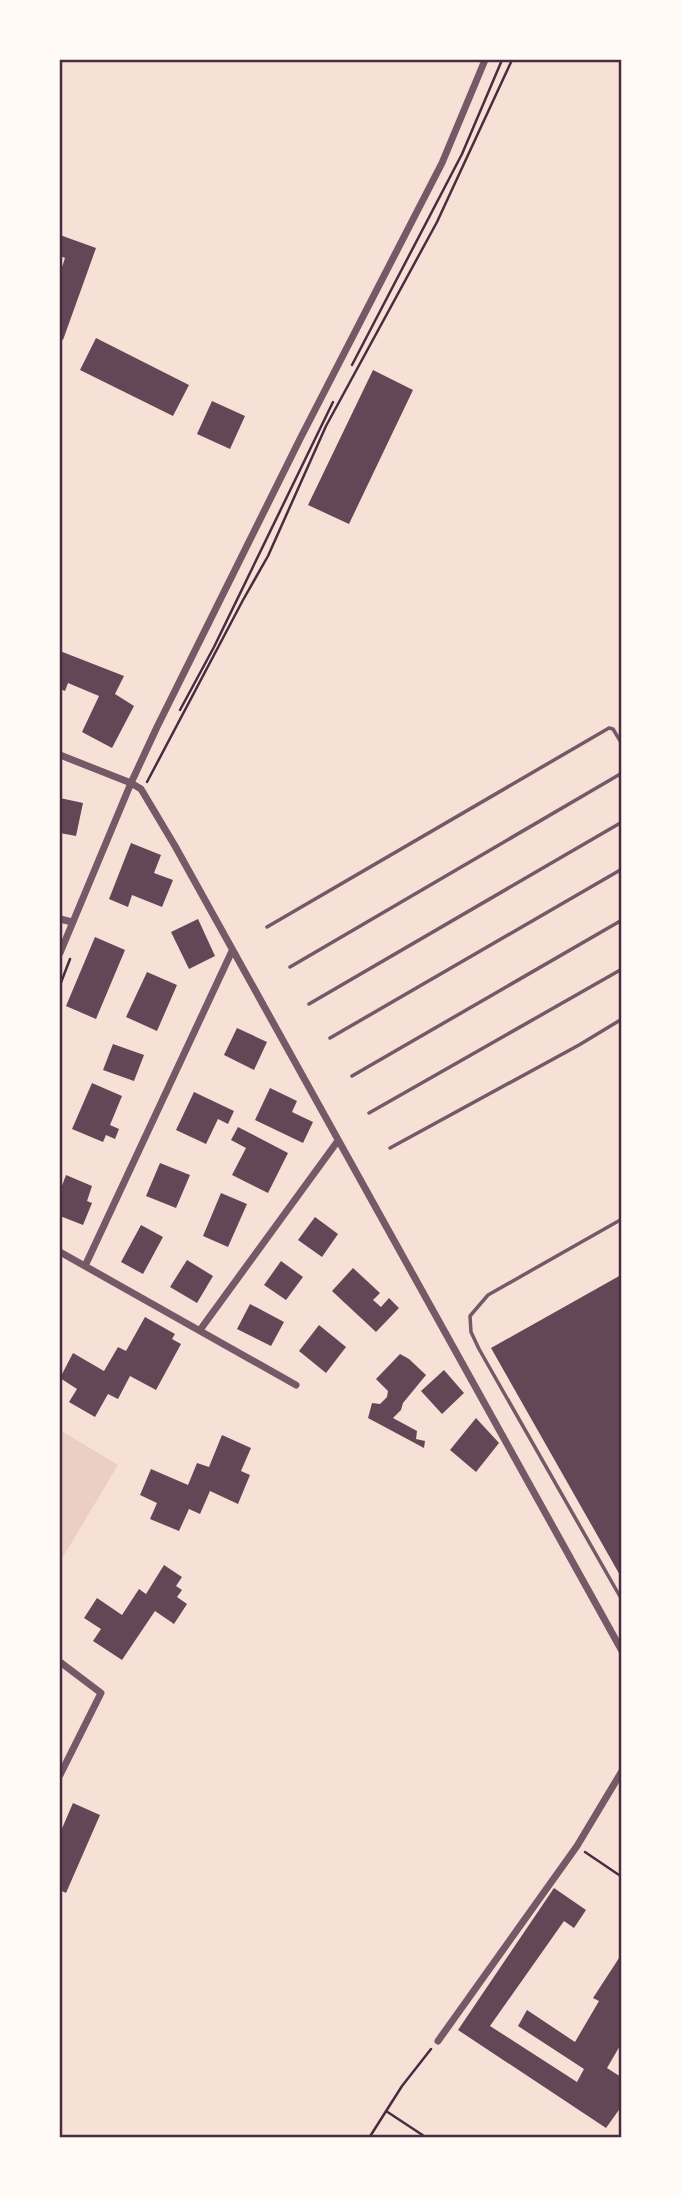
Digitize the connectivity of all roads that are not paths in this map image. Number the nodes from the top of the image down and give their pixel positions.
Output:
1 (485, 60) edge
2 (621, 744) edge
3 (60, 755) edge
4 (621, 774) edge
5 (131, 783) junction
6 (621, 822) edge
7 (621, 869) edge
8 (60, 919) edge
9 (621, 920) edge
10 (72, 922) junction
11 (267, 928) dead end
12 (232, 951) junction
13 (60, 953) edge
14 (290, 967) dead end
15 (621, 969) edge
16 (309, 1004) dead end
17 (621, 1019) edge
18 (330, 1038) dead end
19 (352, 1076) dead end
20 (369, 1113) dead end
21 (337, 1142) junction
22 (390, 1148) dead end
23 (621, 1219) edge
24 (60, 1252) edge
25 (85, 1266) junction
26 (200, 1330) junction
27 (296, 1385) dead end
28 (621, 1600) edge
29 (621, 1651) edge
30 (60, 1662) edge
31 (621, 1771) edge
32 (60, 1775) edge
33 (438, 2041) road end

1 - 5 street
2 - 11 lane
3 - 5 street
4 - 14 lane
5 - 10 street
5 - 12 street
6 - 16 lane
7 - 18 lane
8 - 10 street
9 - 19 lane
10 - 13 street
12 - 21 street
12 - 25 street
15 - 20 lane
17 - 22 lane
21 - 26 street
21 - 29 street
23 - 28 lane
24 - 25 street
25 - 26 street
26 - 27 street
30 - 32 street
31 - 33 street

